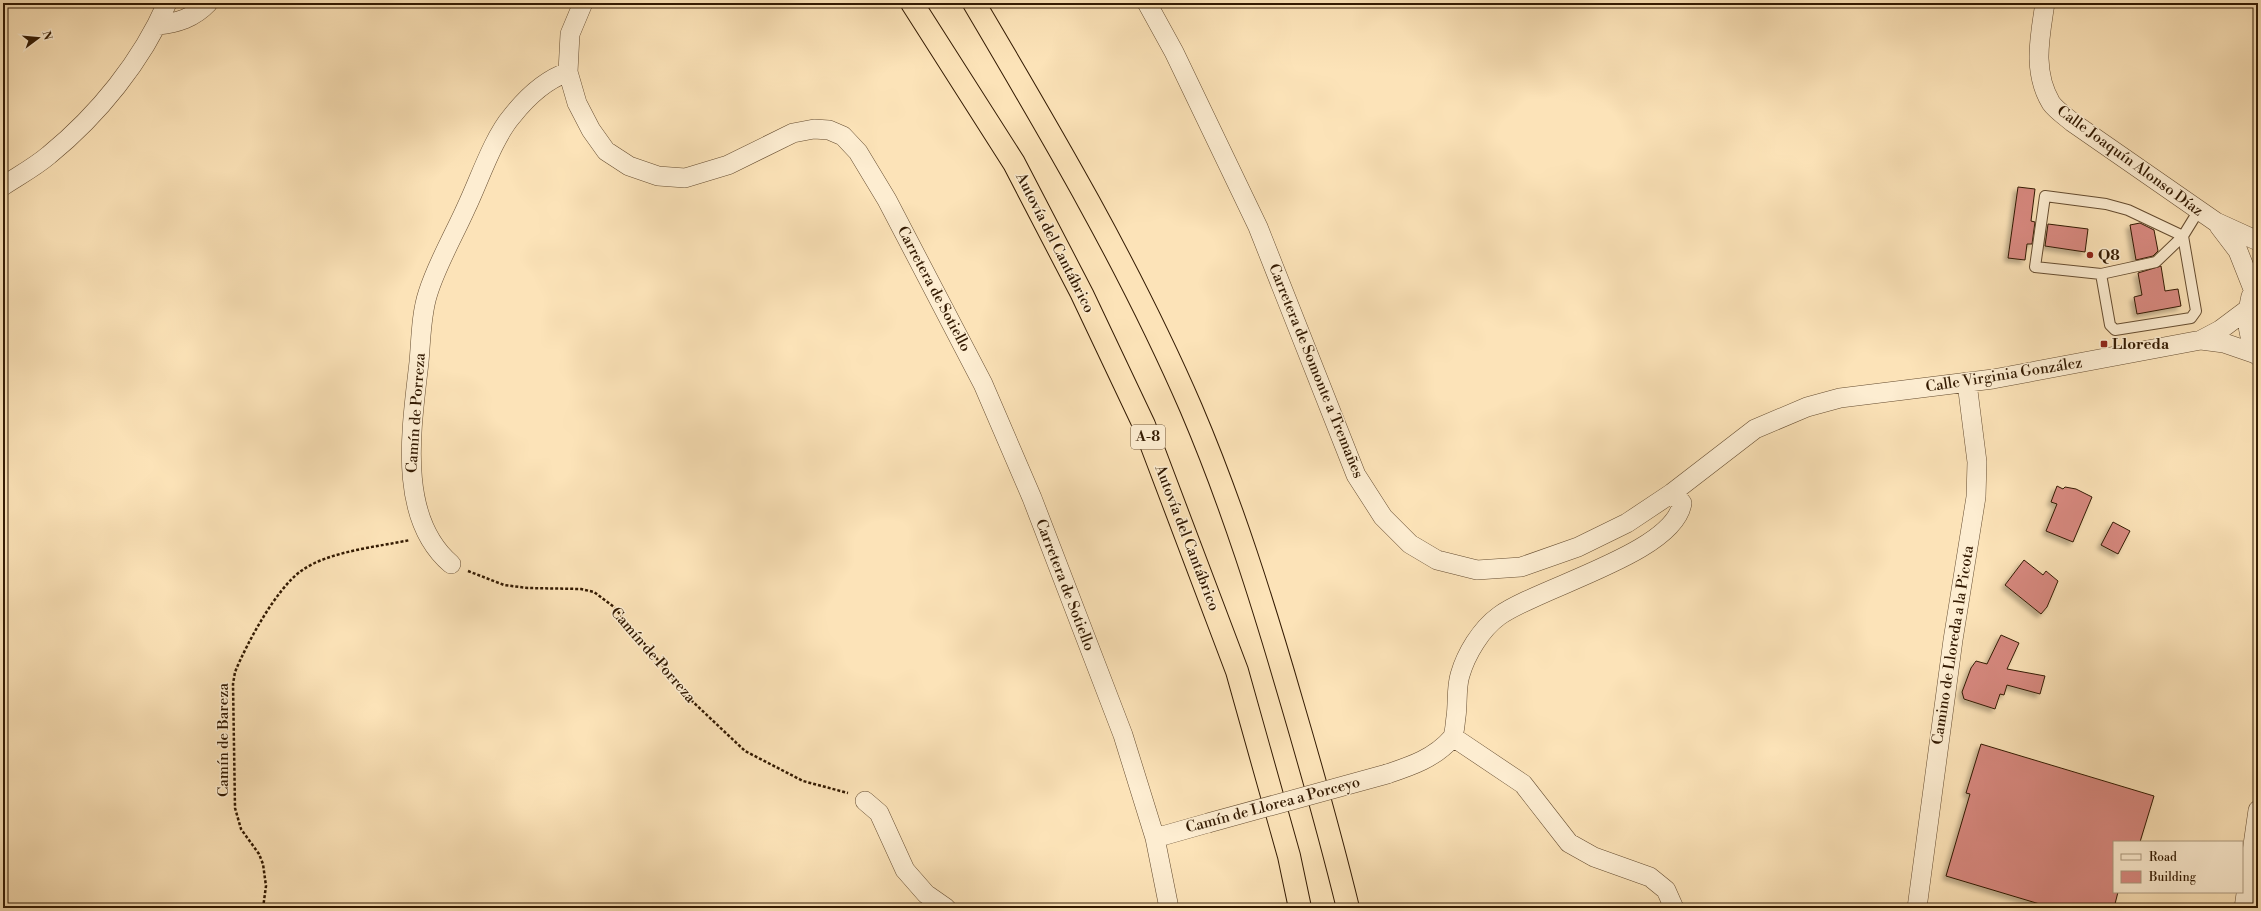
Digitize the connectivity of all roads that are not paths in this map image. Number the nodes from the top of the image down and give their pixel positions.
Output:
1 (167, 3) edge
2 (208, 3) edge
3 (583, 3) edge
4 (912, 3) edge
5 (974, 3) edge
6 (1147, 3) edge
7 (2045, 3) edge
8 (158, 25) junction
9 (568, 72) junction
10 (3, 186) edge
11 (2199, 210) junction
12 (2216, 222) junction
13 (2183, 236) junction
14 (2258, 241) edge
15 (2101, 274) junction
16 (2255, 285) edge
17 (2248, 309) junction
18 (2201, 340) junction
19 (2257, 355) edge
20 (1967, 383) junction
21 (1807, 407) joint
22 (1672, 493) junction
23 (451, 564) road end
24 (1453, 736) junction
25 (865, 801) road end
26 (2258, 810) edge
27 (1155, 838) junction
28 (946, 908) edge
29 (1169, 908) edge
30 (1300, 908) edge
31 (1348, 908) edge
32 (1674, 908) edge
33 (1917, 908) edge
34 (2244, 908) edge

1 - 8 street
2 - 8 street
3 - 9 street, Carretera de Sotiello
4 - 30 highway, Autovía del Cantábrico / A-8
5 - 31 highway
6 - 22 street, Carretera de Somonte a Tremañes
7 - 11 street, Calle Joaquín Alonso Díaz
8 - 10 street
9 - 23 street, Camín de Porreza
9 - 27 street, Carretera de Sotiello
11 - 12 street, Calle Joaquín Alonso Díaz
11 - 13 lane
12 - 14 street, Calle Joaquín Alonso Díaz
12 - 16 street, Calle Joaquín Alonso Díaz
13 - 15 lane
13 - 15 lane
13 - 15 lane
16 - 17 street
17 - 18 street, Calle Virginia González
17 - 19 street
18 - 19 street, Calle Virginia González
18 - 20 street, Calle Virginia González
20 - 21 street, Calle Virginia González
20 - 33 street, Camino de Lloreda a la Picota
21 - 22 street, Carretera de Somonte a Tremañes
22 - 24 street
24 - 27 street, Camín de Llorea a Porceyo, bridge
24 - 32 street
25 - 28 street
26 - 34 street
27 - 29 street

